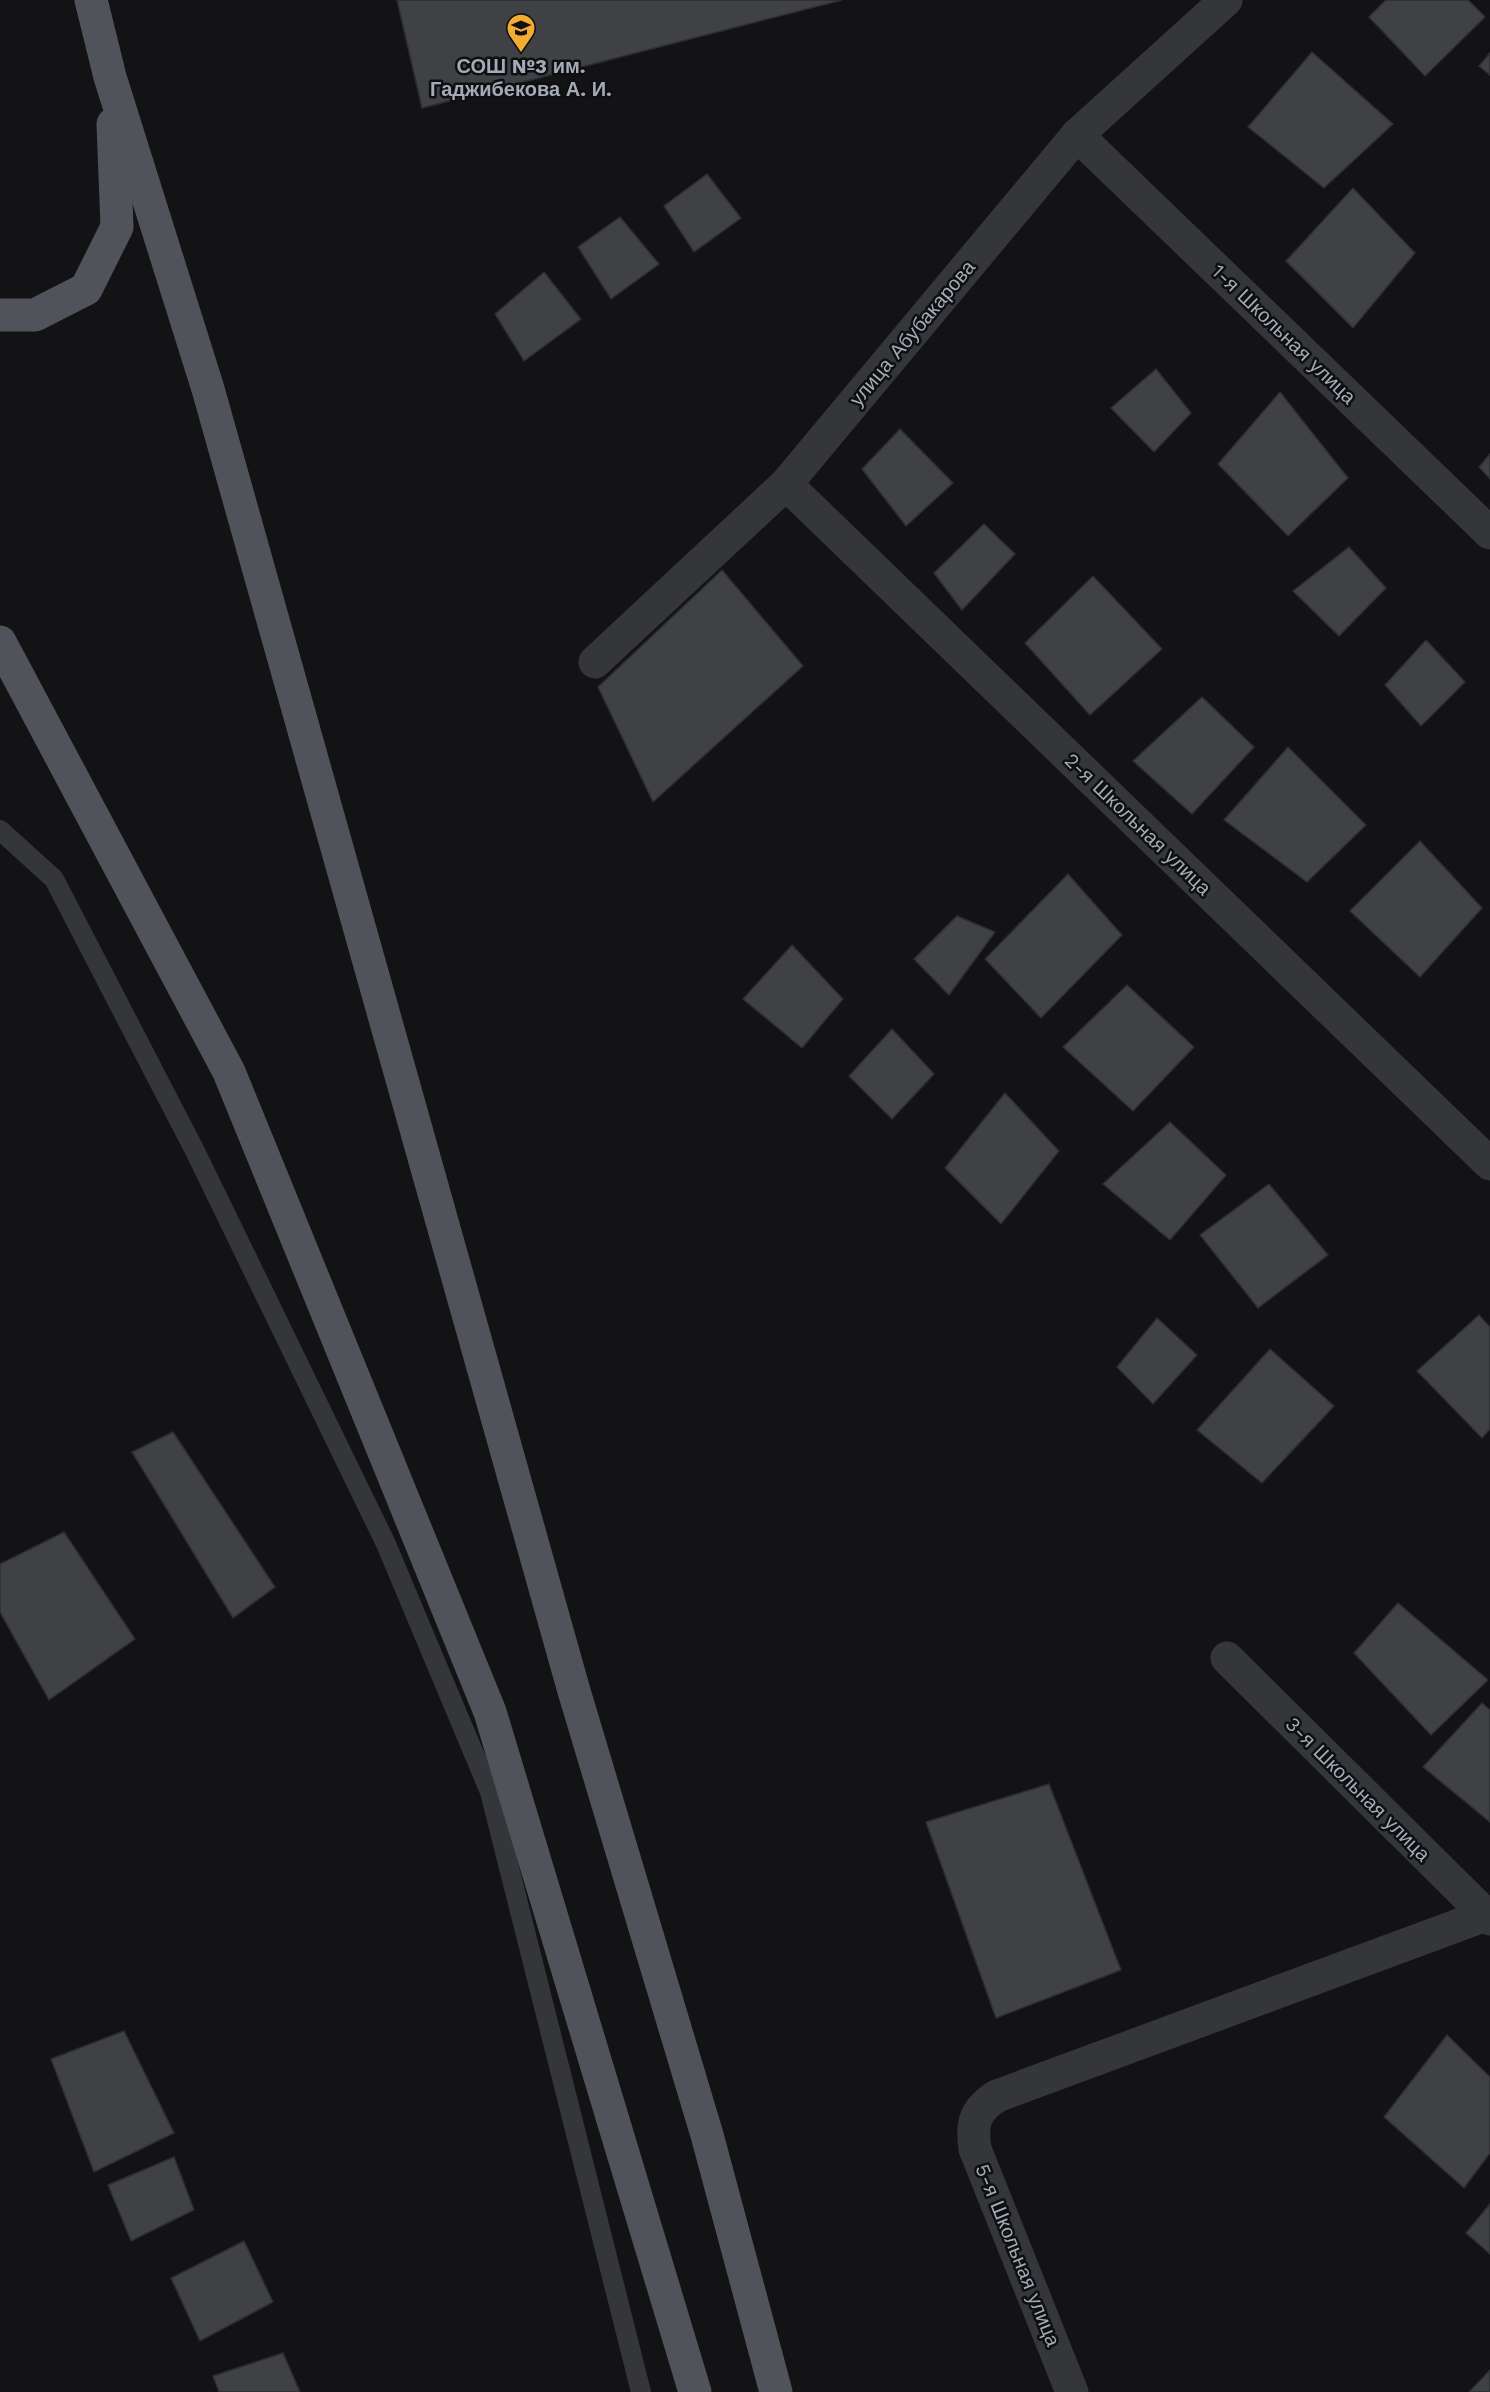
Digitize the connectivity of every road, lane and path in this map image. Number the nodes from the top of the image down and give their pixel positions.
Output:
1 (91, 0) edge
2 (1226, 0) edge
3 (110, 77) junction
4 (1077, 135) junction
5 (0, 315) edge
6 (786, 484) junction
7 (1490, 533) edge
8 (0, 642) edge
9 (595, 662) dead end
10 (0, 830) edge
11 (1490, 1164) edge
12 (1227, 1658) dead end
13 (1488, 1917) edge
14 (641, 2392) edge
15 (695, 2392) edge
16 (776, 2392) edge
17 (1072, 2392) edge

1 - 3 main road
2 - 4 street, улица Абубакарова
3 - 5 main road
3 - 16 main road
4 - 6 street, улица Абубакарова
4 - 7 street, 1-я Школьная улица
6 - 9 street, улица Абубакарова
6 - 11 street, 2-я Школьная улица
8 - 15 main road
10 - 14 lane
12 - 13 street, 3-я Школьная улица
13 - 17 street, 5-я Школьная улица

